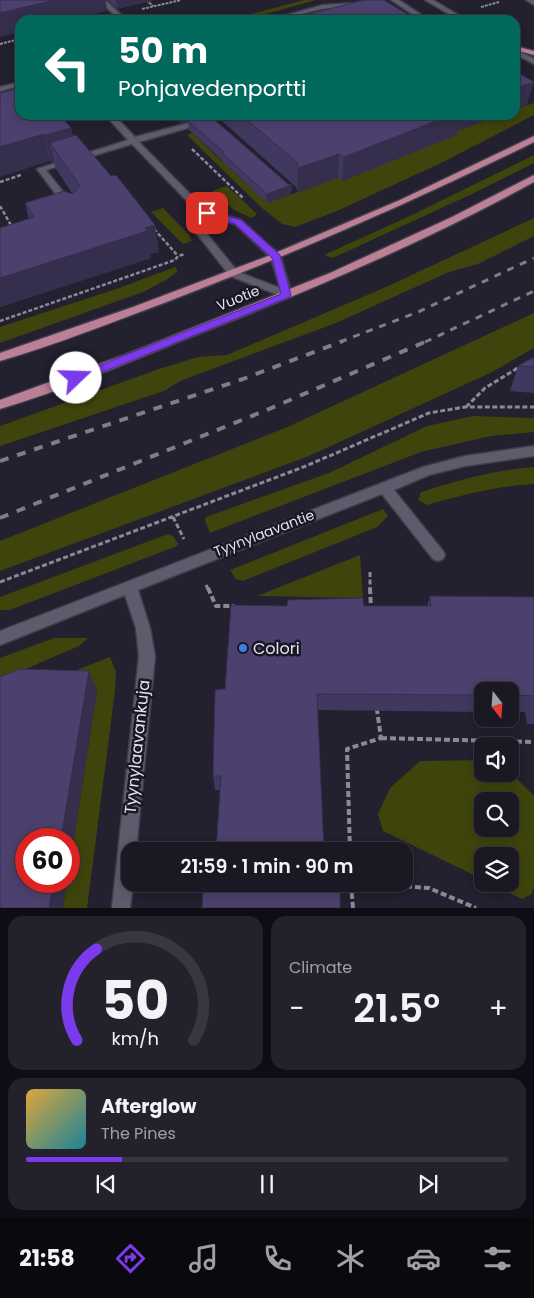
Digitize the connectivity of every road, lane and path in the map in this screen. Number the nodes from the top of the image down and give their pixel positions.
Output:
1 (101, 0) edge
2 (146, 0) edge
3 (336, 0) edge
4 (374, 0) edge
5 (394, 0) edge
6 (428, 0) edge
7 (492, 0) edge
8 (529, 0) edge
9 (499, 1) edge
10 (534, 3) edge
11 (153, 7) dead end
12 (323, 7) junction
13 (482, 7) dead end
14 (118, 15) edge
15 (292, 15) edge
16 (335, 15) edge
17 (418, 15) edge
18 (455, 15) edge
19 (15, 40) edge
20 (0, 44) edge
21 (520, 50) edge
22 (520, 52) edge
23 (534, 53) edge
24 (534, 62) edge
25 (15, 85) edge
26 (0, 89) edge
27 (115, 120) edge
28 (212, 120) edge
29 (172, 130) junction
30 (534, 139) edge
31 (134, 141) junction
32 (534, 178) edge
33 (247, 202) dead end
34 (0, 206) edge
35 (207, 213) junction
36 (76, 216) edge
37 (151, 225) edge
38 (12, 229) edge
39 (276, 257) junction
40 (234, 274) junction
41 (286, 295) junction
42 (0, 321) edge
43 (0, 357) edge
44 (526, 364) edge
45 (0, 406) edge
46 (465, 407) junction
47 (534, 407) edge
48 (534, 451) edge
49 (384, 486) junction
50 (438, 555) dead end
51 (370, 572) dead end
52 (0, 582) edge
53 (130, 587) junction
54 (216, 606) dead end
55 (236, 606) edge
56 (370, 609) junction
57 (380, 609) edge
58 (370, 617) edge
59 (0, 638) edge
60 (377, 710) edge
61 (381, 738) junction
62 (534, 743) edge
63 (350, 842) edge
64 (413, 887) edge
65 (352, 892) edge
66 (120, 908) edge
67 (353, 908) edge
68 (476, 908) edge

1 - 14 street
2 - 11 path
3 - 12 street
4 - 12 street
5 - 17 street
6 - 18 street
7 - 9 path
8 - 10 street
9 - 13 path
12 - 15 street
12 - 16 street
19 - 20 path
21 - 23 main road
22 - 24 street
25 - 26 street
27 - 31 street
28 - 29 street
29 - 31 street
29 - 33 path
30 - 39 main road, Vuotie
31 - 35 street
31 - 36 street
32 - 41 main road, Vuotie
34 - 38 path
35 - 39 street
35 - 40 street
37 - 42 path
39 - 40 main road, Vuotie
39 - 41 street
40 - 41 street
40 - 43 main road, Vuotie
41 - 45 main road, Vuotie
44 - 46 path
46 - 47 path
46 - 52 path
48 - 49 street, Tyynylaavantie
49 - 50 street
49 - 53 street, Tyynylaavantie
51 - 56 path
53 - 59 street, Tyynylaavantie
53 - 66 street, Tyynylaavankuja
54 - 55 path
56 - 57 path
56 - 58 path
60 - 61 path
61 - 62 path
61 - 63 path
64 - 68 path
65 - 67 path

